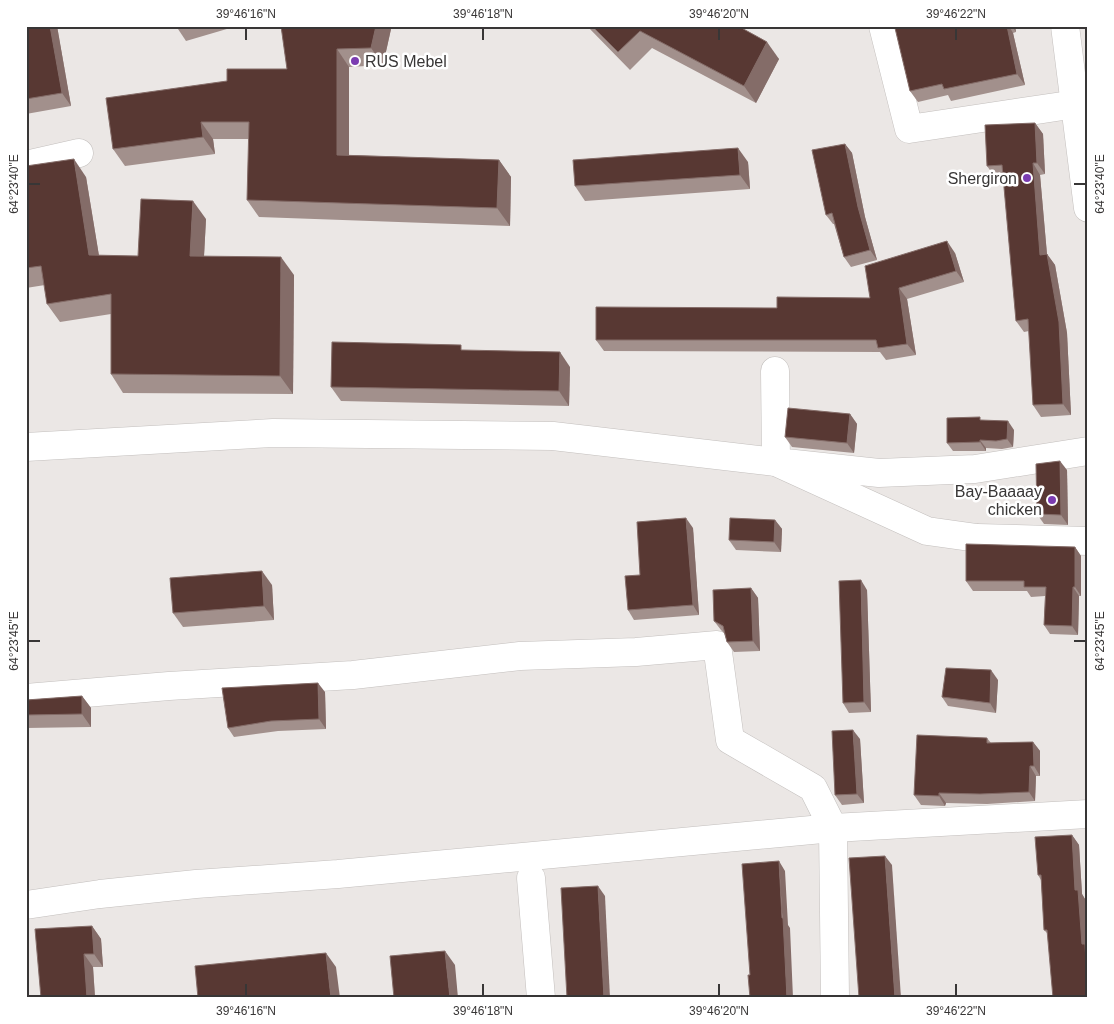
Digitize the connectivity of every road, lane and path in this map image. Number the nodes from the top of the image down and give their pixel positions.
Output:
1 (883, 26) edge
2 (1065, 26) edge
3 (1076, 104) junction
4 (79, 153) dead end
5 (26, 165) edge
6 (1088, 208) edge
7 (775, 371) dead end
8 (26, 447) edge
9 (1088, 451) edge
10 (776, 462) junction
11 (1088, 541) edge
12 (26, 698) edge
13 (1088, 814) edge
14 (833, 828) junction
15 (531, 878) dead end
16 (26, 905) edge
17 (541, 998) edge
18 (836, 998) edge

1 - 3 street
2 - 3 street
3 - 6 street
4 - 5 street
7 - 10 street
8 - 10 street
9 - 10 street
10 - 11 street
12 - 14 street
13 - 14 street
14 - 16 street
14 - 18 street
15 - 17 street

